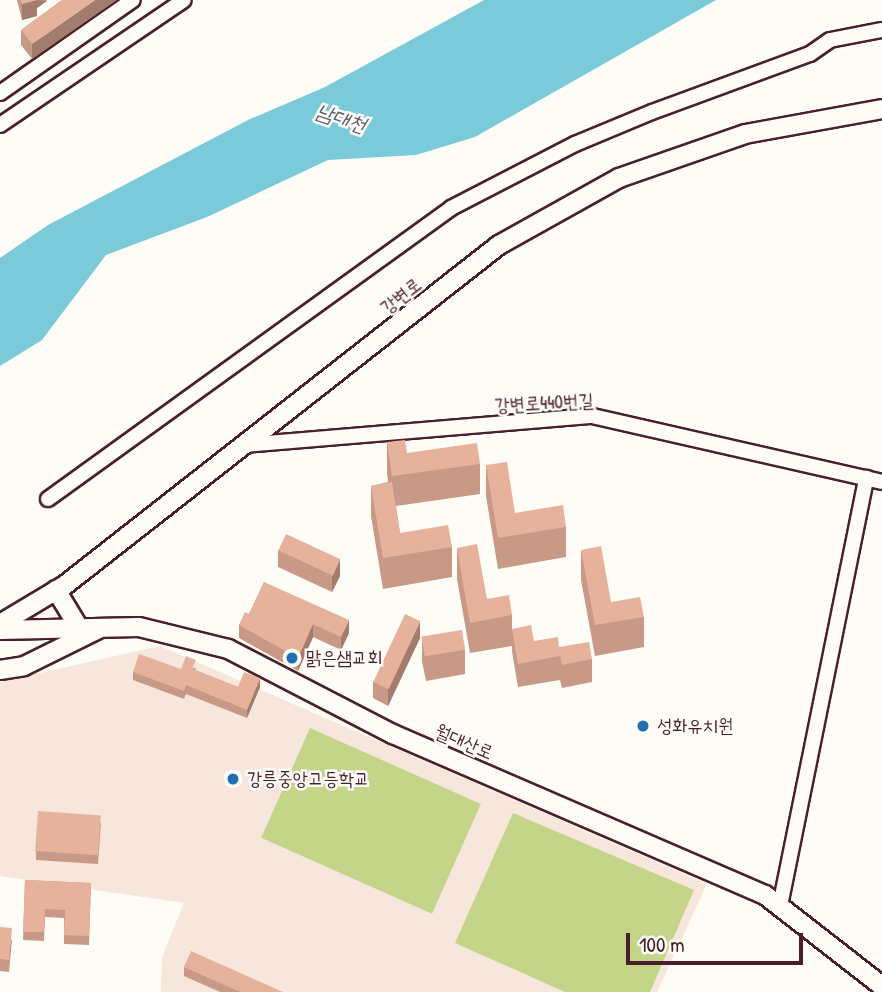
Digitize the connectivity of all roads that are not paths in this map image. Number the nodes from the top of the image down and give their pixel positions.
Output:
1 (133, 0) edge
2 (184, 0) edge
3 (882, 30) edge
4 (0, 93) edge
5 (882, 108) edge
6 (0, 125) edge
7 (244, 444) junction
8 (866, 478) junction
9 (882, 482) edge
10 (48, 499) dead end
11 (56, 590) junction
12 (108, 625) junction
13 (78, 626) junction
14 (0, 627) edge
15 (0, 670) edge
16 (780, 906) junction
17 (882, 986) edge

1 - 4 street
2 - 6 street
3 - 10 street
5 - 7 street, 강변로
7 - 8 street, 강변로440번길
7 - 11 street, 강변로
8 - 9 street, 강변로440번길
8 - 16 street
11 - 13 street
11 - 14 street, 강변로
12 - 13 street, 월대산로
12 - 15 street
12 - 16 street, 월대산로
13 - 14 street, 월대산로
16 - 17 street, 월대산로

